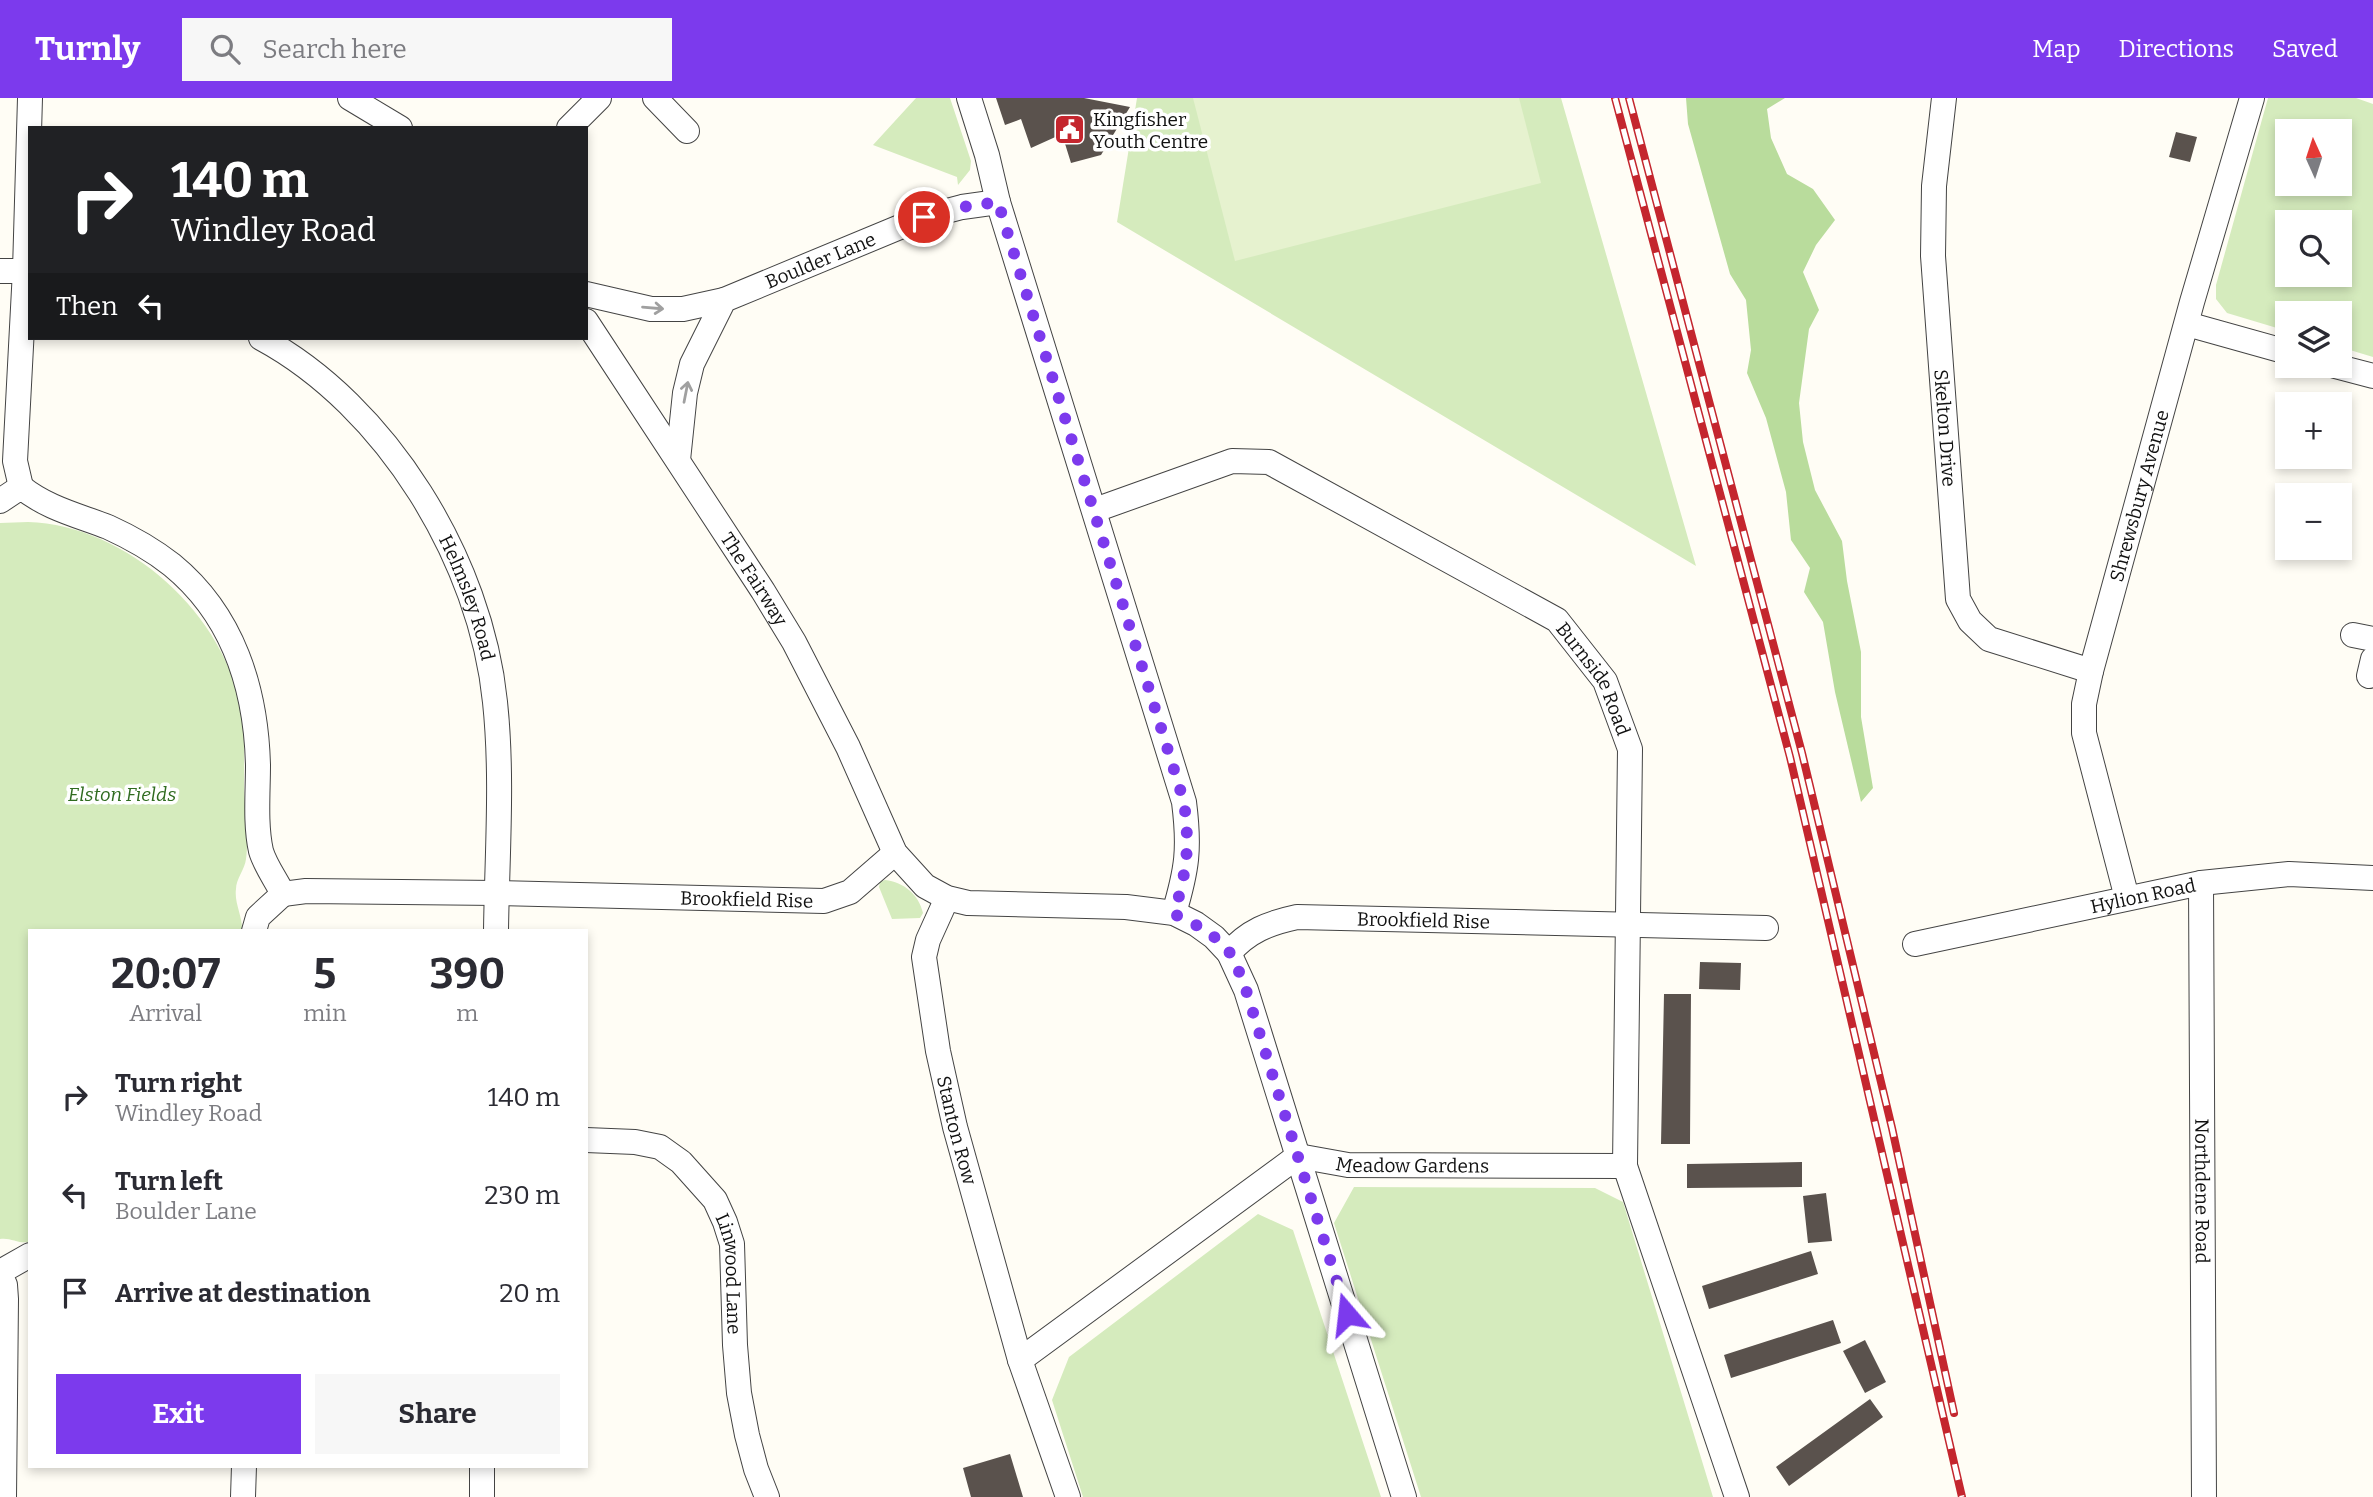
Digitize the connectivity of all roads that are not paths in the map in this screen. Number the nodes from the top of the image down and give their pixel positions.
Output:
1 (30, 98) edge
2 (350, 98) edge
3 (598, 98) edge
4 (655, 98) edge
5 (969, 98) edge
6 (1944, 98) edge
7 (2252, 98) edge
8 (30, 126) edge
9 (397, 126) edge
10 (571, 126) edge
11 (687, 131) dead end
12 (998, 202) junction
13 (28, 213) edge
14 (27, 270) edge
15 (0, 271) edge
16 (588, 293) edge
17 (724, 300) junction
18 (588, 324) edge
19 (2187, 324) junction
20 (264, 340) edge
21 (2275, 349) edge
22 (2352, 370) edge
23 (2373, 376) edge
24 (678, 460) junction
25 (21, 487) junction
26 (0, 501) edge
27 (1095, 510) junction
28 (2091, 671) junction
29 (895, 853) junction
30 (2373, 878) edge
31 (2201, 883) junction
32 (496, 893) junction
33 (283, 894) junction
34 (947, 898) junction
35 (2127, 898) junction
36 (1174, 914) junction
37 (1627, 924) junction
38 (1766, 928) dead end
39 (255, 929) edge
40 (496, 929) edge
41 (1915, 944) dead end
42 (1229, 953) junction
43 (588, 1140) edge
44 (1298, 1156) junction
45 (1625, 1166) junction
46 (28, 1256) edge
47 (0, 1273) edge
48 (1020, 1360) junction
49 (244, 1468) edge
50 (482, 1468) edge
51 (4, 1497) edge
52 (243, 1497) edge
53 (482, 1497) edge
54 (767, 1497) edge
55 (1068, 1497) edge
56 (1404, 1497) edge
57 (1737, 1497) edge
58 (2204, 1497) edge

1 - 8 street
2 - 9 street
3 - 10 street
4 - 11 street
5 - 12 street
6 - 28 street, Skelton Drive
7 - 19 street, Shrewsbury Avenue
12 - 17 street, Boulder Lane
12 - 27 street
13 - 14 street
14 - 15 street
14 - 25 street
16 -> 17 street, Boulder Lane
24 -> 17 street
18 - 24 street, The Fairway
19 - 21 street
19 - 28 street, Shrewsbury Avenue
20 - 32 street, Helmsley Road
22 - 23 street
24 - 29 street, The Fairway
25 - 26 street
25 - 33 street
27 - 36 street
27 - 37 street, Burnside Road
28 - 35 street, Shrewsbury Avenue
29 - 32 street, Brookfield Rise
29 - 34 street
30 - 31 street, Hylion Road
31 - 35 street, Hylion Road
31 - 58 street, Northdene Road
32 - 33 street, Brookfield Rise
32 - 40 street, Helmsley Road
33 - 39 street
34 - 36 street
34 - 48 street, Stanton Row
35 - 41 street, Hylion Road
36 - 42 street
37 - 38 street, Brookfield Rise
37 - 42 street, Brookfield Rise
37 - 45 street, Burnside Road
42 - 44 street
43 - 54 street, Linwood Lane
44 - 45 street, Meadow Gardens
44 - 48 street
44 - 56 street
45 - 57 street
46 - 47 street
47 - 51 street
48 - 55 street
49 - 52 street
50 - 53 street

